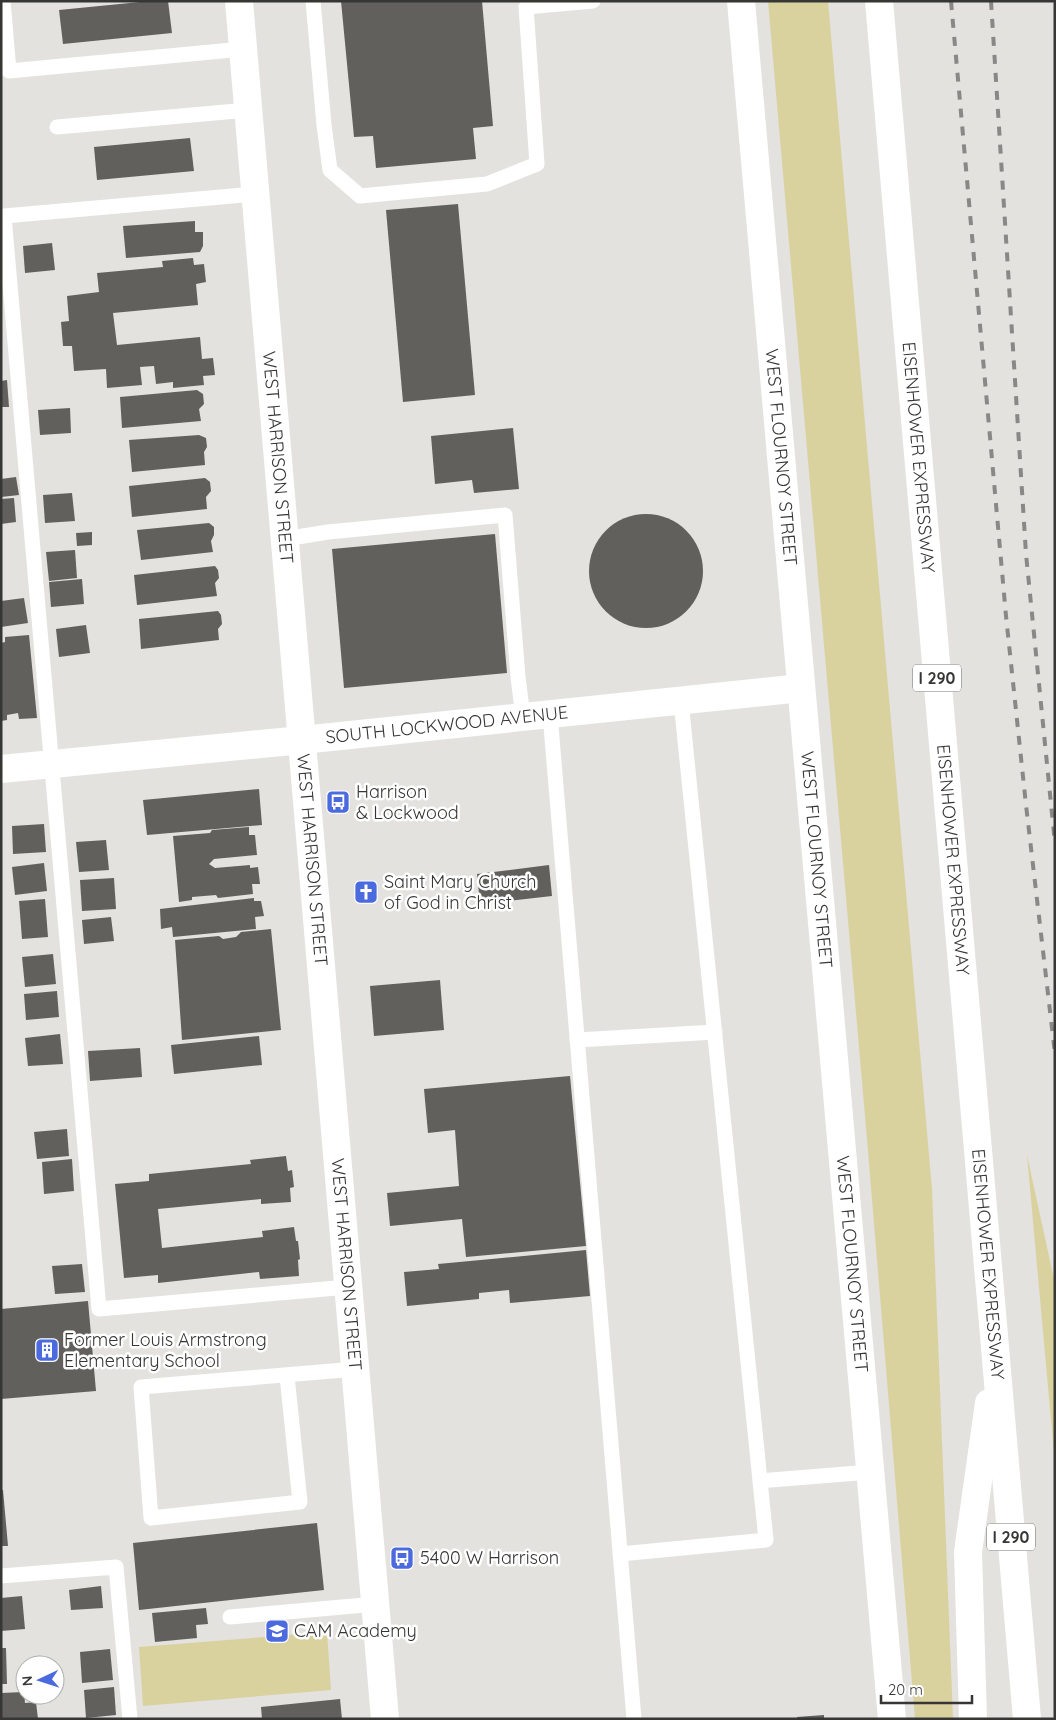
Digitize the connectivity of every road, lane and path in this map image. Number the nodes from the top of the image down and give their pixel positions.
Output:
1 (3, 1) edge
2 (239, 1) edge
3 (313, 1) edge
4 (593, 1) edge
5 (741, 1) edge
6 (879, 1) edge
7 (243, 49) junction
8 (248, 110) junction
9 (57, 126) dead end
10 (255, 194) junction
11 (284, 539) junction
12 (800, 688) junction
13 (681, 701) junction
14 (550, 714) junction
15 (523, 717) junction
16 (302, 740) junction
17 (52, 764) junction
18 (1, 770) edge
19 (715, 1032) junction
20 (577, 1040) junction
21 (348, 1287) junction
22 (996, 1355) junction
23 (356, 1369) junction
24 (287, 1376) junction
25 (870, 1472) junction
26 (760, 1481) junction
27 (620, 1554) junction
28 (1, 1576) edge
29 (376, 1604) junction
30 (230, 1617) dead end
31 (130, 1719) edge
32 (386, 1719) edge
33 (634, 1719) edge
34 (892, 1719) edge
35 (973, 1719) edge
36 (1027, 1719) edge

1 - 7 lane
2 - 7 main road, WEST HARRISON STREET
3 - 4 lane
5 - 12 main road, WEST FLOURNOY STREET
6 - 22 main road, EISENHOWER EXPRESSWAY / I 290
7 - 8 main road, WEST HARRISON STREET
8 - 9 lane
8 - 10 main road, WEST HARRISON STREET
10 - 11 main road, WEST HARRISON STREET
10 - 17 lane
11 - 15 lane
11 - 16 main road, WEST HARRISON STREET
12 - 13 main road, SOUTH LOCKWOOD AVENUE
12 - 25 main road, WEST FLOURNOY STREET
13 - 14 main road, SOUTH LOCKWOOD AVENUE
13 - 19 lane
14 - 15 main road, SOUTH LOCKWOOD AVENUE
14 - 20 lane
15 - 16 main road, SOUTH LOCKWOOD AVENUE
16 - 17 main road, SOUTH LOCKWOOD AVENUE
16 - 21 main road, WEST HARRISON STREET
17 - 18 main road, SOUTH LOCKWOOD AVENUE
17 - 21 lane
19 - 20 lane
19 - 26 lane
20 - 27 lane
21 - 23 main road, WEST HARRISON STREET
22 - 35 main road
22 - 36 main road, EISENHOWER EXPRESSWAY / I 290
23 - 24 lane
23 - 29 main road, WEST HARRISON STREET
24 - 24 lane
25 - 26 lane
25 - 34 main road, WEST FLOURNOY STREET
26 - 27 lane
27 - 33 lane
28 - 31 lane
29 - 30 lane
29 - 32 main road, WEST HARRISON STREET

